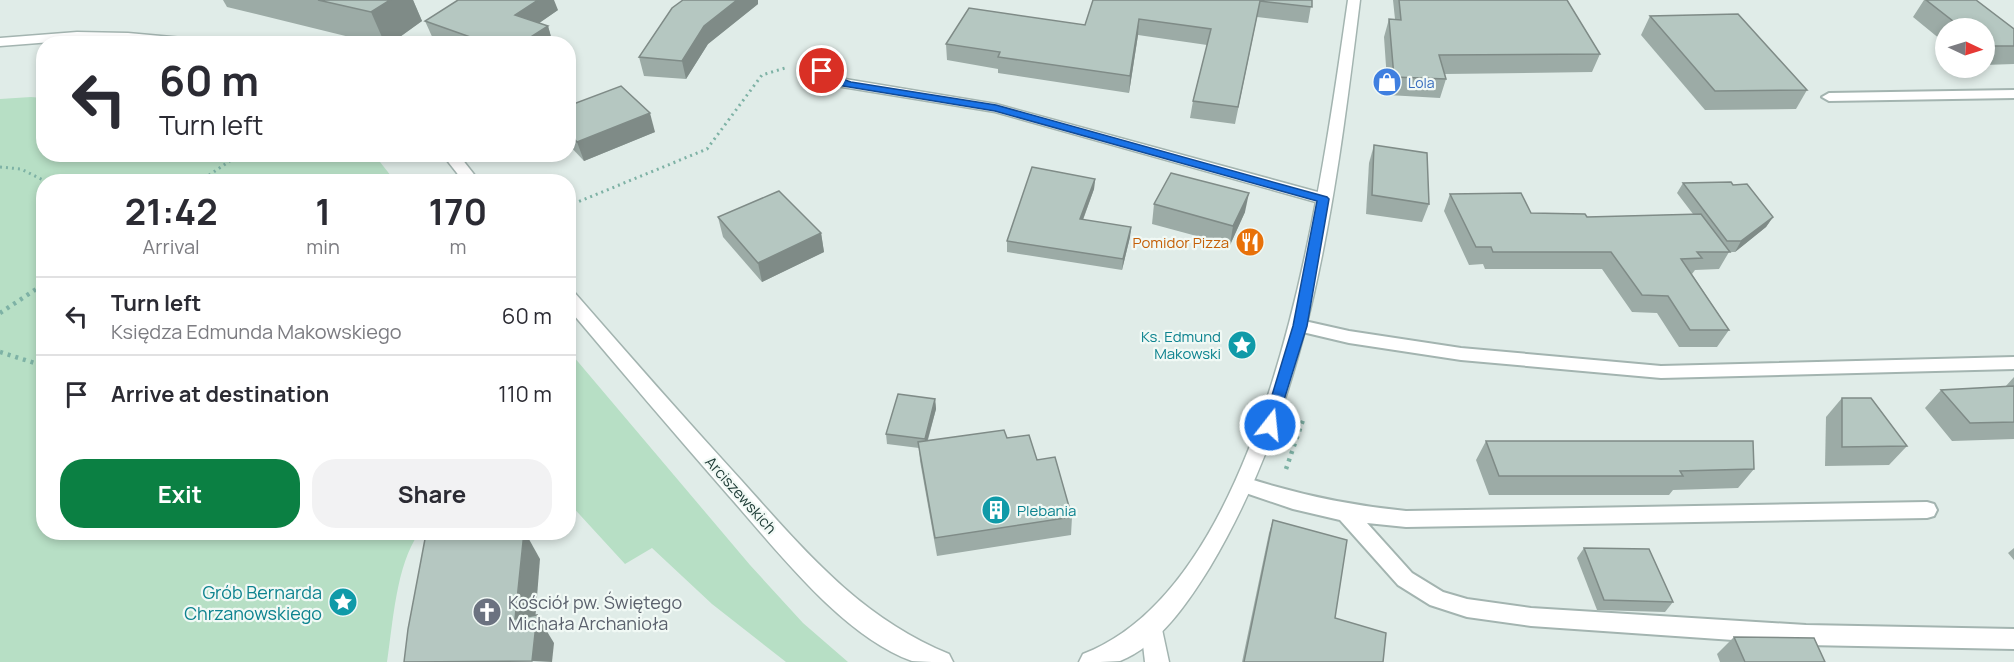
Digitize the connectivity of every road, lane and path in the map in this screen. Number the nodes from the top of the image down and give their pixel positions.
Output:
1 (1354, 0) edge
2 (36, 40) edge
3 (0, 42) edge
4 (809, 61) joint
5 (2014, 94) edge
6 (1829, 98) dead end
7 (228, 162) edge
8 (456, 162) edge
9 (0, 167) edge
10 (211, 174) edge
11 (465, 174) edge
12 (36, 177) edge
13 (1323, 199) junction
14 (576, 203) edge
15 (36, 289) edge
16 (576, 306) edge
17 (0, 313) edge
18 (1300, 326) junction
19 (0, 352) edge
20 (36, 363) edge
21 (2014, 363) edge
22 (1244, 485) junction
23 (1928, 510) dead end
24 (1346, 513) junction
25 (1152, 627) junction
26 (2014, 639) edge
27 (941, 662) edge
28 (1091, 662) edge
29 (1156, 662) edge

1 - 13 street
2 - 3 street
4 - 13 street
4 - 14 path
5 - 6 lane
7 - 10 path
8 - 11 street
9 - 12 path
13 - 18 street
15 - 17 path
16 - 27 street, Arciszewskich
18 - 21 lane
18 - 22 street
19 - 20 path
22 - 24 lane
22 - 25 street
23 - 24 lane
24 - 26 lane
25 - 28 street
25 - 29 street

